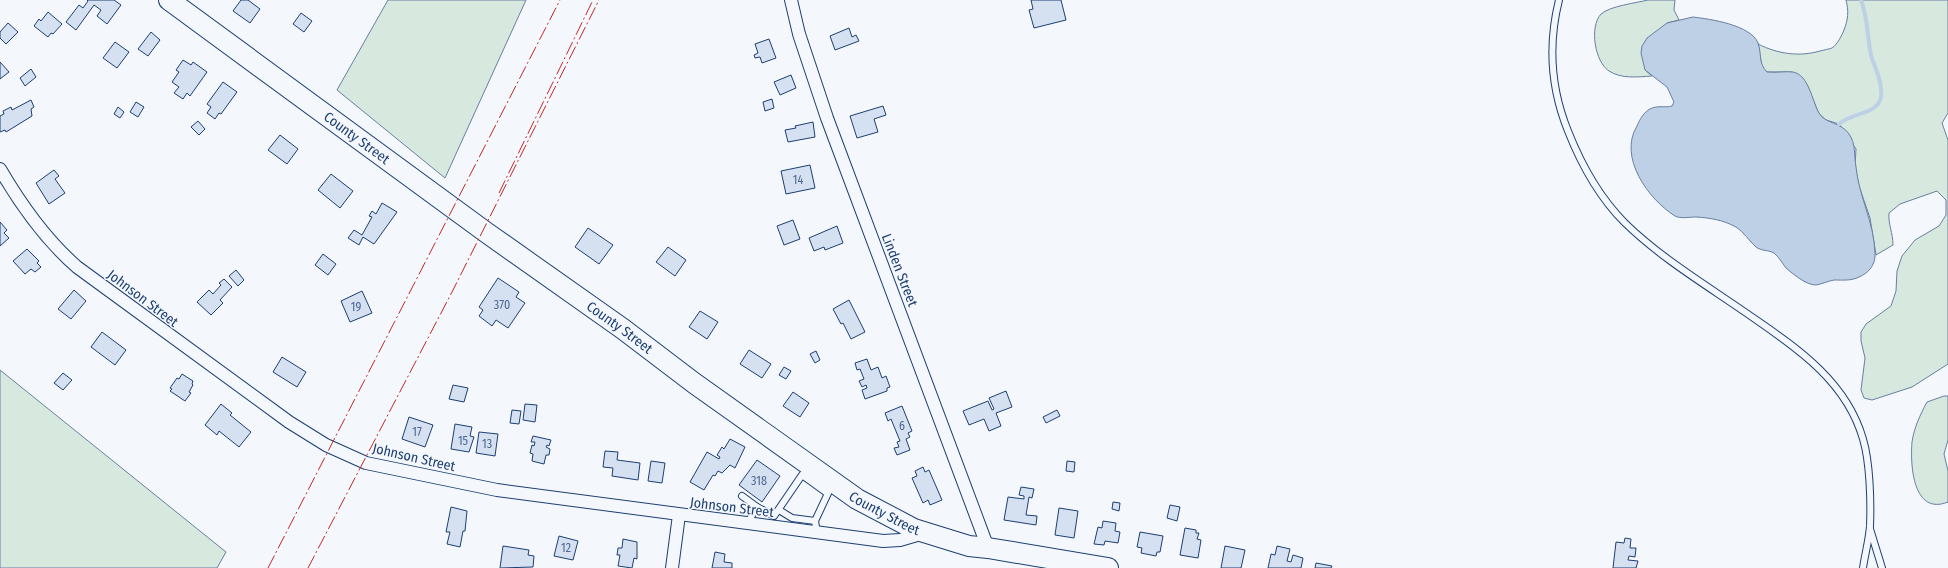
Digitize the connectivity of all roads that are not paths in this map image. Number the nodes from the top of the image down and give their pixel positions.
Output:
1 (169, 0) edge
2 (791, 0) edge
3 (1559, 0) edge
4 (0, 169) edge
5 (831, 488) junction
6 (742, 496) dead end
7 (757, 507) junction
8 (779, 510) junction
9 (679, 516) junction
10 (747, 524) junction
11 (816, 527) junction
12 (1870, 528) junction
13 (925, 532) junction
14 (988, 548) junction
15 (1055, 564) edge
16 (672, 568) edge
17 (1108, 568) edge
18 (1863, 568) edge
19 (1882, 568) edge

1 - 5 main road, County Street
2 - 14 street, Linden Street
3 - 12 lane
4 - 9 street, Johnson Street
5 - 8 lane
5 - 11 lane
5 - 13 main road, County Street
6 - 7 lane
7 - 8 lane
7 - 10 lane
8 - 11 lane
9 - 10 street, Johnson Street
9 - 16 street
10 - 11 street, Johnson Street
11 - 13 street, Johnson Street
12 - 18 lane
12 - 19 lane
13 - 14 main road, County Street
14 - 15 main road, County Street
15 - 17 main road, County Street

